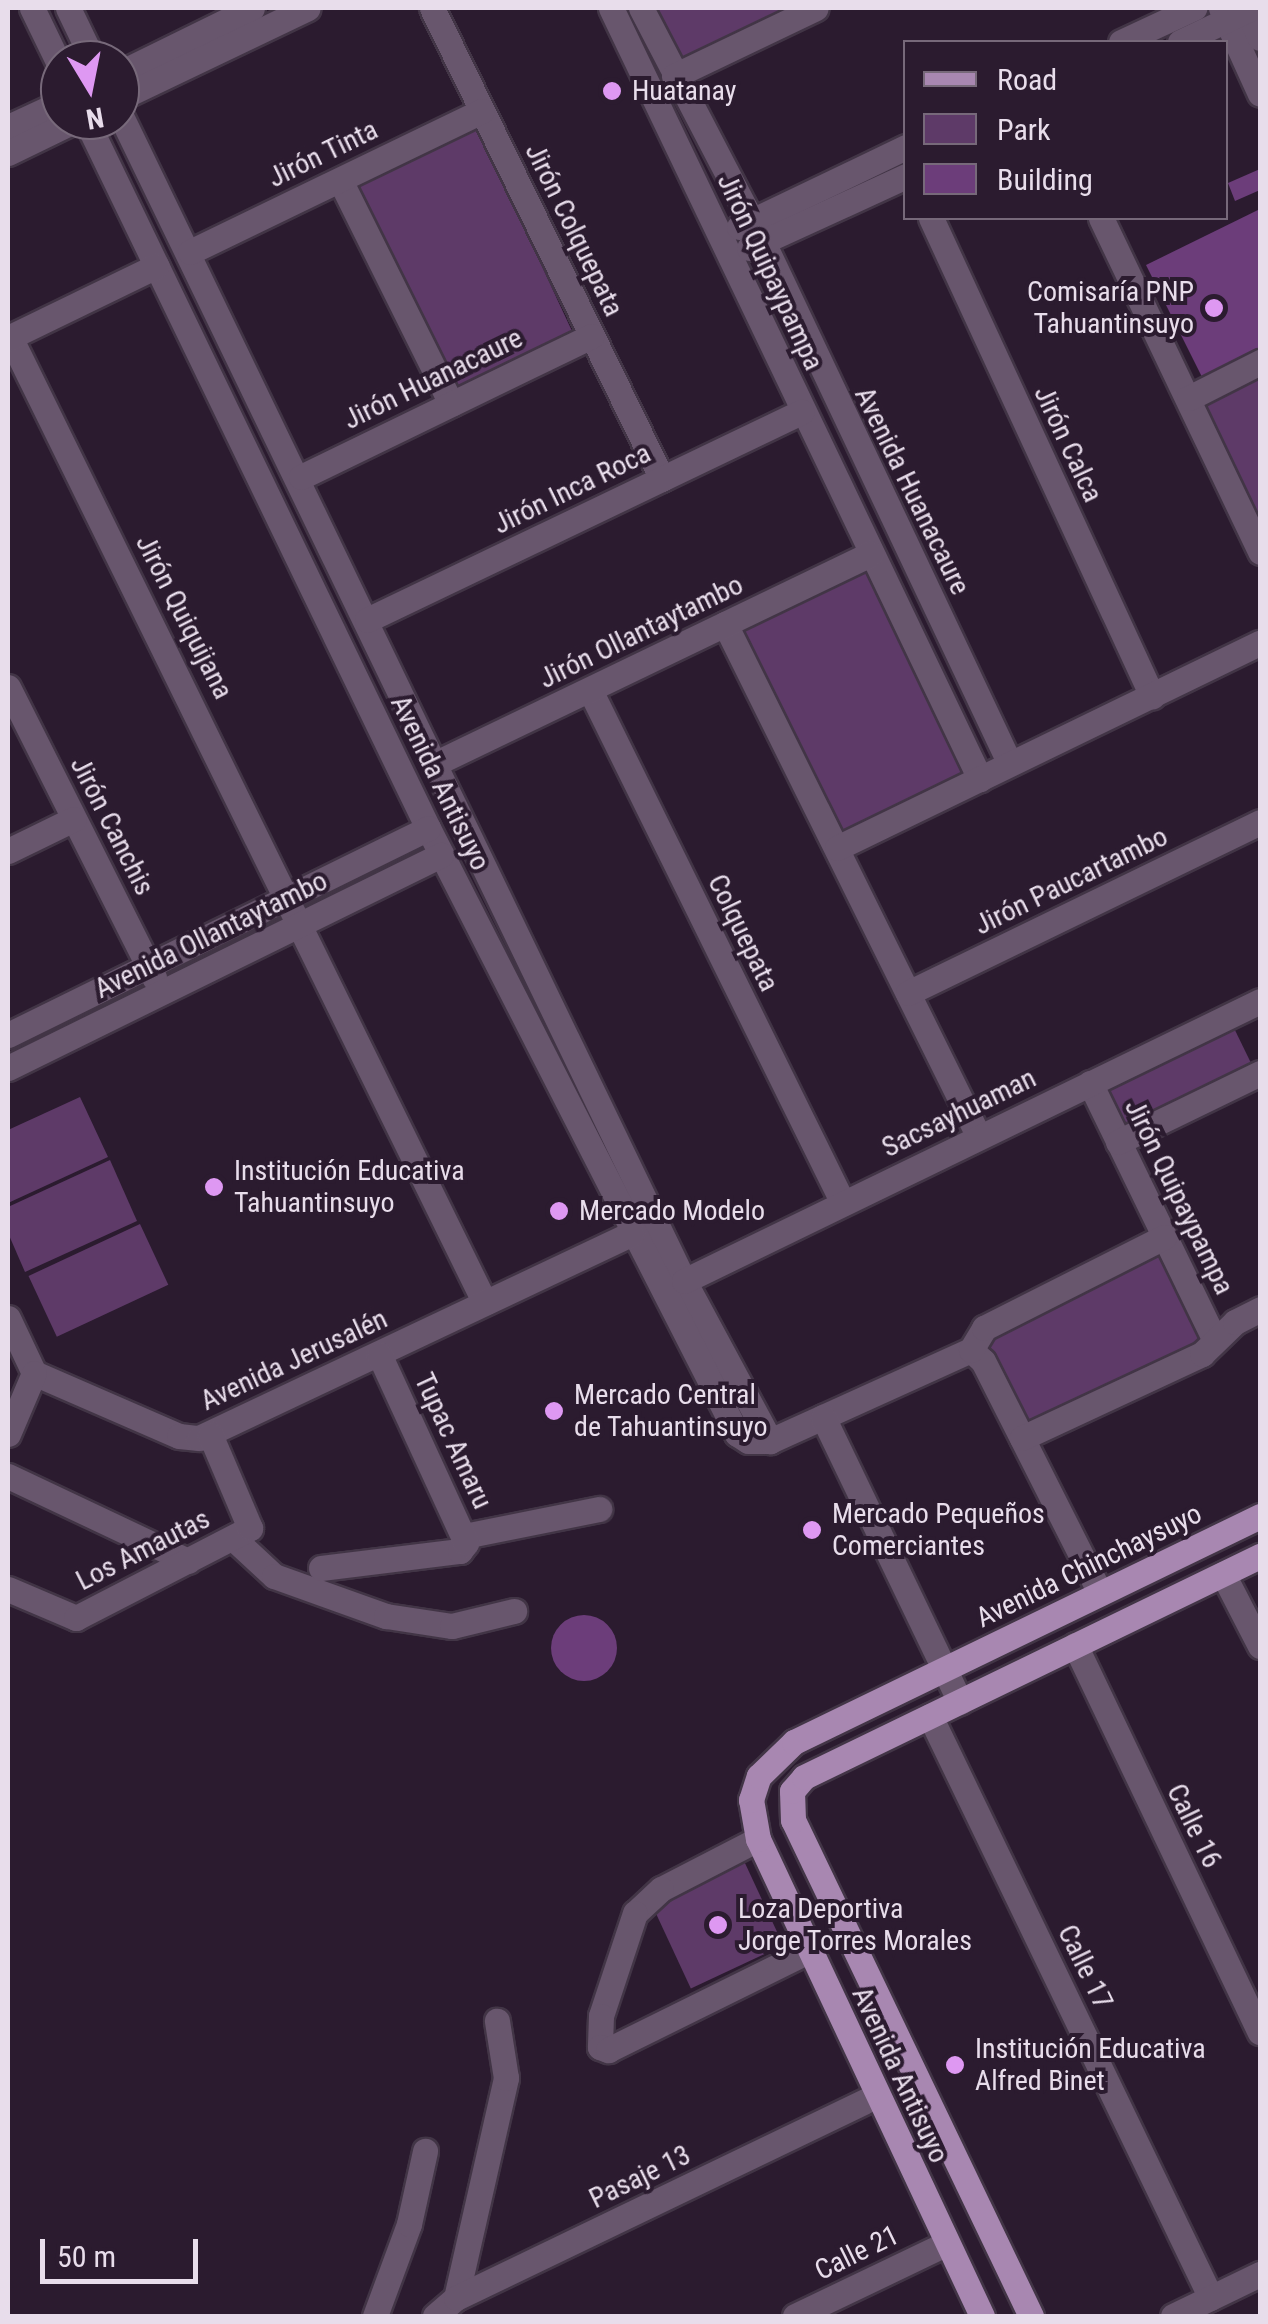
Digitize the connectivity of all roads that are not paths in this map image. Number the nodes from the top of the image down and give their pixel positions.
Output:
1 (32, 8) edge
2 (68, 8) edge
3 (252, 8) edge
4 (308, 8) edge
5 (432, 8) edge
6 (611, 8) edge
7 (641, 8) edge
8 (816, 8) edge
9 (1194, 8) edge
10 (1239, 10) edge
11 (1260, 38) edge
12 (47, 40) edge
13 (83, 40) edge
14 (1126, 40) edge
15 (1184, 40) edge
16 (140, 63) edge
17 (674, 76) junction
18 (140, 88) edge
19 (1260, 94) edge
20 (482, 111) junction
21 (40, 112) edge
22 (8, 127) edge
23 (40, 137) edge
24 (96, 140) edge
25 (133, 140) edge
26 (8, 153) edge
27 (903, 154) edge
28 (903, 177) edge
29 (340, 180) junction
30 (932, 220) edge
31 (1102, 220) edge
32 (757, 232) junction
33 (726, 246) junction
34 (190, 252) junction
35 (156, 266) junction
36 (592, 336) junction
37 (9, 338) edge
38 (1260, 362) edge
39 (1189, 398) junction
40 (452, 404) junction
41 (802, 412) junction
42 (301, 477) junction
43 (662, 479) junction
44 (1260, 552) edge
45 (871, 554) junction
46 (367, 620) junction
47 (725, 624) junction
48 (1260, 642) edge
49 (8, 687) edge
50 (590, 690) junction
51 (1152, 696) junction
52 (436, 763) junction
53 (1010, 764) junction
54 (980, 778) junction
55 (74, 819) junction
56 (1260, 822) edge
57 (428, 828) junction
58 (837, 848) junction
59 (8, 851) edge
60 (441, 855) junction
61 (289, 894) junction
62 (302, 924) junction
63 (148, 965) junction
64 (162, 992) junction
65 (908, 993) junction
66 (1260, 1001) edge
67 (8, 1035) edge
68 (8, 1068) edge
69 (1260, 1073) edge
70 (1090, 1083) junction
71 (979, 1137) junction
72 (1118, 1142) junction
73 (842, 1203) junction
74 (631, 1234) junction
75 (1164, 1237) junction
76 (684, 1281) junction
77 (485, 1303) junction
78 (1260, 1309) edge
79 (8, 1318) edge
80 (1214, 1338) junction
81 (972, 1350) junction
82 (379, 1354) junction
83 (34, 1373) junction
84 (823, 1417) junction
85 (8, 1434) edge
86 (210, 1434) junction
87 (1022, 1438) junction
88 (770, 1440) junction
89 (8, 1476) edge
90 (599, 1509) dead end
91 (1260, 1516) edge
92 (241, 1533) junction
93 (462, 1544) junction
94 (1260, 1556) edge
95 (188, 1561) junction
96 (320, 1568) dead end
97 (1223, 1574) junction
98 (8, 1589) edge
99 (1100, 1593) junction
100 (514, 1611) dead end
101 (1074, 1646) junction
102 (1260, 1646) edge
103 (944, 1670) junction
104 (960, 1702) junction
105 (930, 1716) junction
106 (758, 1839) junction
107 (810, 1950) junction
108 (498, 2021) dead end
109 (1260, 2032) edge
110 (875, 2096) junction
111 (425, 2150) dead end
112 (945, 2244) junction
113 (1260, 2274) edge
114 (456, 2298) junction
115 (1211, 2298) junction
116 (375, 2316) edge
117 (435, 2316) edge
118 (796, 2316) edge
119 (982, 2316) edge
120 (1031, 2316) edge
121 (1173, 2316) edge

1 - 12 street
2 - 13 street
3 - 16 street
4 - 18 street
5 - 20 street, Jirón Colquepata
6 - 33 street, Jirón Quipaypampa
7 - 17 street, Jirón Quipaypampa
8 - 17 street
9 - 14 street
10 - 11 street
10 - 15 street
10 - 19 street
17 - 32 street, Jirón Quipaypampa
20 - 29 street, Jirón Tinta
20 - 36 street, Jirón Colquepata
21 - 22 street
23 - 26 street
24 - 35 street, Avenida Antisuyo
25 - 34 street, Avenida Antisuyo
27 - 32 street
28 - 32 street
29 - 34 street, Jirón Tinta
29 - 40 street
30 - 51 street, Jirón Calca
31 - 39 street
32 - 33 street
32 - 53 street, Avenida Huanacaure
33 - 41 street, Jirón Quipaypampa
34 - 42 street, Avenida Antisuyo
35 - 37 street
35 - 57 street, Avenida Antisuyo
36 - 40 street, Jirón Huanacaure
36 - 43 street, Jirón Colquepata
37 - 61 street, Jirón Quiquijana
38 - 39 street
39 - 44 street
40 - 42 street, Jirón Huanacaure
41 - 43 street, Jirón Inca Roca
41 - 45 street, Jirón Quipaypampa
42 - 46 street, Avenida Antisuyo
43 - 46 street, Jirón Inca Roca
45 - 47 street, Jirón Ollantaytambo
45 - 54 street, Jirón Quipaypampa
46 - 52 street, Avenida Antisuyo
47 - 50 street, Jirón Ollantaytambo
47 - 58 street
48 - 51 street
49 - 55 street, Jirón Canchis
50 - 52 street, Jirón Ollantaytambo
50 - 73 street, Colquepata
51 - 53 street
52 - 76 street, Avenida Antisuyo
53 - 54 street
54 - 58 street
55 - 59 street
55 - 63 street, Jirón Canchis
56 - 65 street, Jirón Paucartambo
57 - 60 street, Avenida Antisuyo
57 - 61 street, Avenida Ollantaytambo
58 - 65 street
60 - 62 street, Avenida Ollantaytambo
60 - 74 street, Avenida Antisuyo
61 - 62 street, Jirón Quiquijana
61 - 63 street, Avenida Ollantaytambo
62 - 64 street, Avenida Ollantaytambo
62 - 77 street, Jirón Quiquijana
63 - 64 street, Jirón Canchis
63 - 67 street, Avenida Ollantaytambo
64 - 68 street, Avenida Ollantaytambo
65 - 71 street
66 - 70 street, Sacsayhuaman
69 - 72 street
70 - 71 street, Sacsayhuaman
70 - 72 street, Jirón Quipaypampa
71 - 73 street, Sacsayhuaman
72 - 75 street, Jirón Quipaypampa
73 - 76 street, Sacsayhuaman
74 - 77 street, Avenida Jerusalén
74 - 88 street, Avenida Antisuyo
75 - 80 street, Jirón Quipaypampa
75 - 81 street
76 - 88 street, Avenida Antisuyo
77 - 82 street, Avenida Jerusalén
78 - 80 street
79 - 83 street
80 - 87 street
81 - 84 street
81 - 87 street
82 - 86 street, Avenida Jerusalén
82 - 93 street, Tupac Amaru
83 - 85 street
83 - 86 street, Avenida Jerusalén
84 - 88 street
84 - 103 street
86 - 92 street
87 - 99 street
89 - 95 street
90 - 93 street
91 - 99 main road, Avenida Chinchaysuyo
92 - 95 street, Los Amautas
92 - 100 street
93 - 96 street
94 - 97 main road
95 - 98 street, Los Amautas
97 - 101 main road
97 - 102 street
99 - 103 main road, Avenida Chinchaysuyo
101 - 104 main road
101 - 109 street, Calle 16
103 - 104 street
103 - 106 main road, Avenida Antisuyo
104 - 105 main road, Avenida Antisuyo
105 - 115 street, Calle 17
105 - 120 main road, Avenida Antisuyo
106 - 107 main road, Avenida Antisuyo
106 - 107 street
107 - 110 main road, Avenida Antisuyo
108 - 114 street
110 - 112 main road, Avenida Antisuyo
110 - 114 street, Pasaje 13
111 - 116 street
112 - 118 street, Calle 21
112 - 119 main road, Avenida Antisuyo
113 - 115 street
114 - 117 street, Pasaje 13
115 - 121 street

